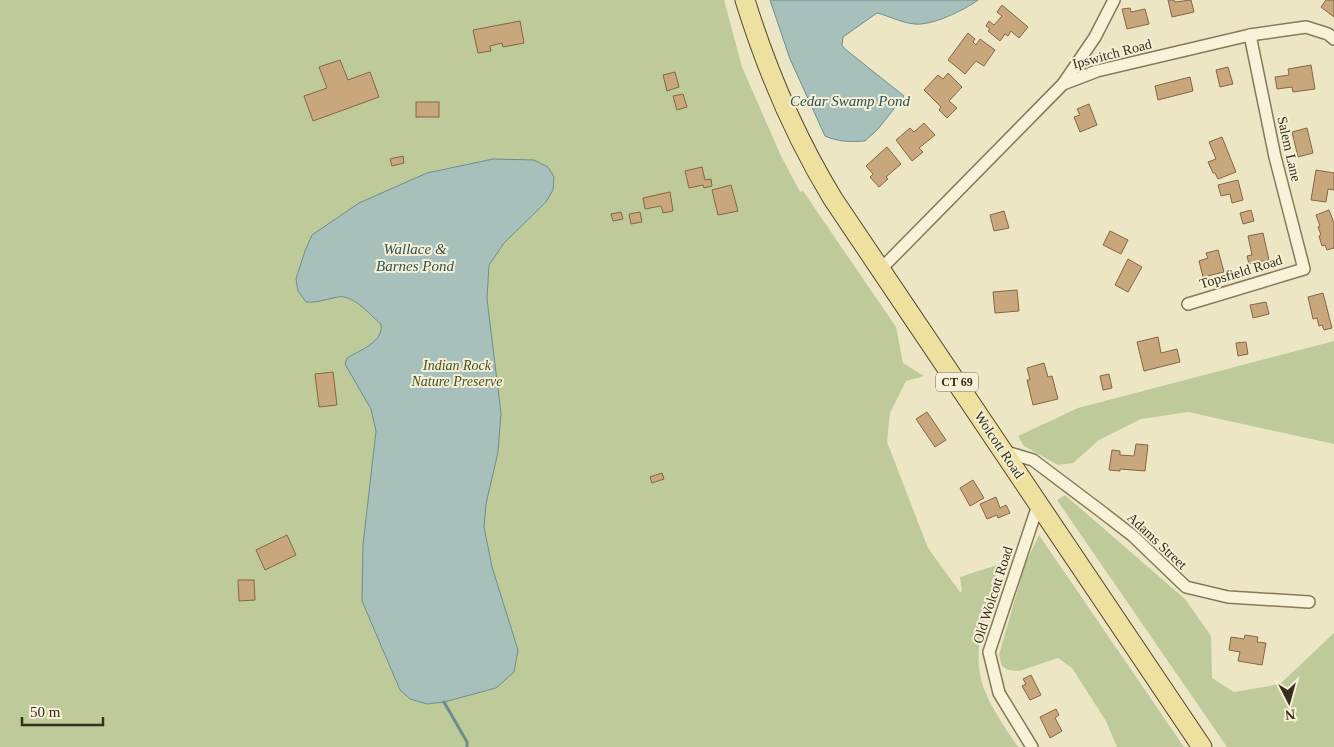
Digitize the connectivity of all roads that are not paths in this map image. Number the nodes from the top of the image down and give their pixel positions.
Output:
1 (746, 0) edge
2 (1114, 0) edge
3 (1250, 35) junction
4 (1334, 39) edge
5 (1063, 84) junction
6 (881, 269) junction
7 (1304, 269) joint
8 (1188, 304) dead end
9 (1003, 452) junction
10 (1038, 505) junction
11 (1309, 602) dead end
12 (1032, 747) edge
13 (1202, 747) edge

1 - 6 main road, Wolcott Road / CT 69
2 - 5 street
3 - 4 street, Ipswitch Road
3 - 5 street, Ipswitch Road
3 - 7 street, Salem Lane
5 - 6 street, Ipswitch Road
6 - 9 main road, Wolcott Road / CT 69
7 - 8 street, Topsfield Road
9 - 10 main road, Wolcott Road / CT 69
9 - 11 street, Adams Street
10 - 12 street, Old Wolcott Road
10 - 13 main road, Wolcott Road / CT 69

